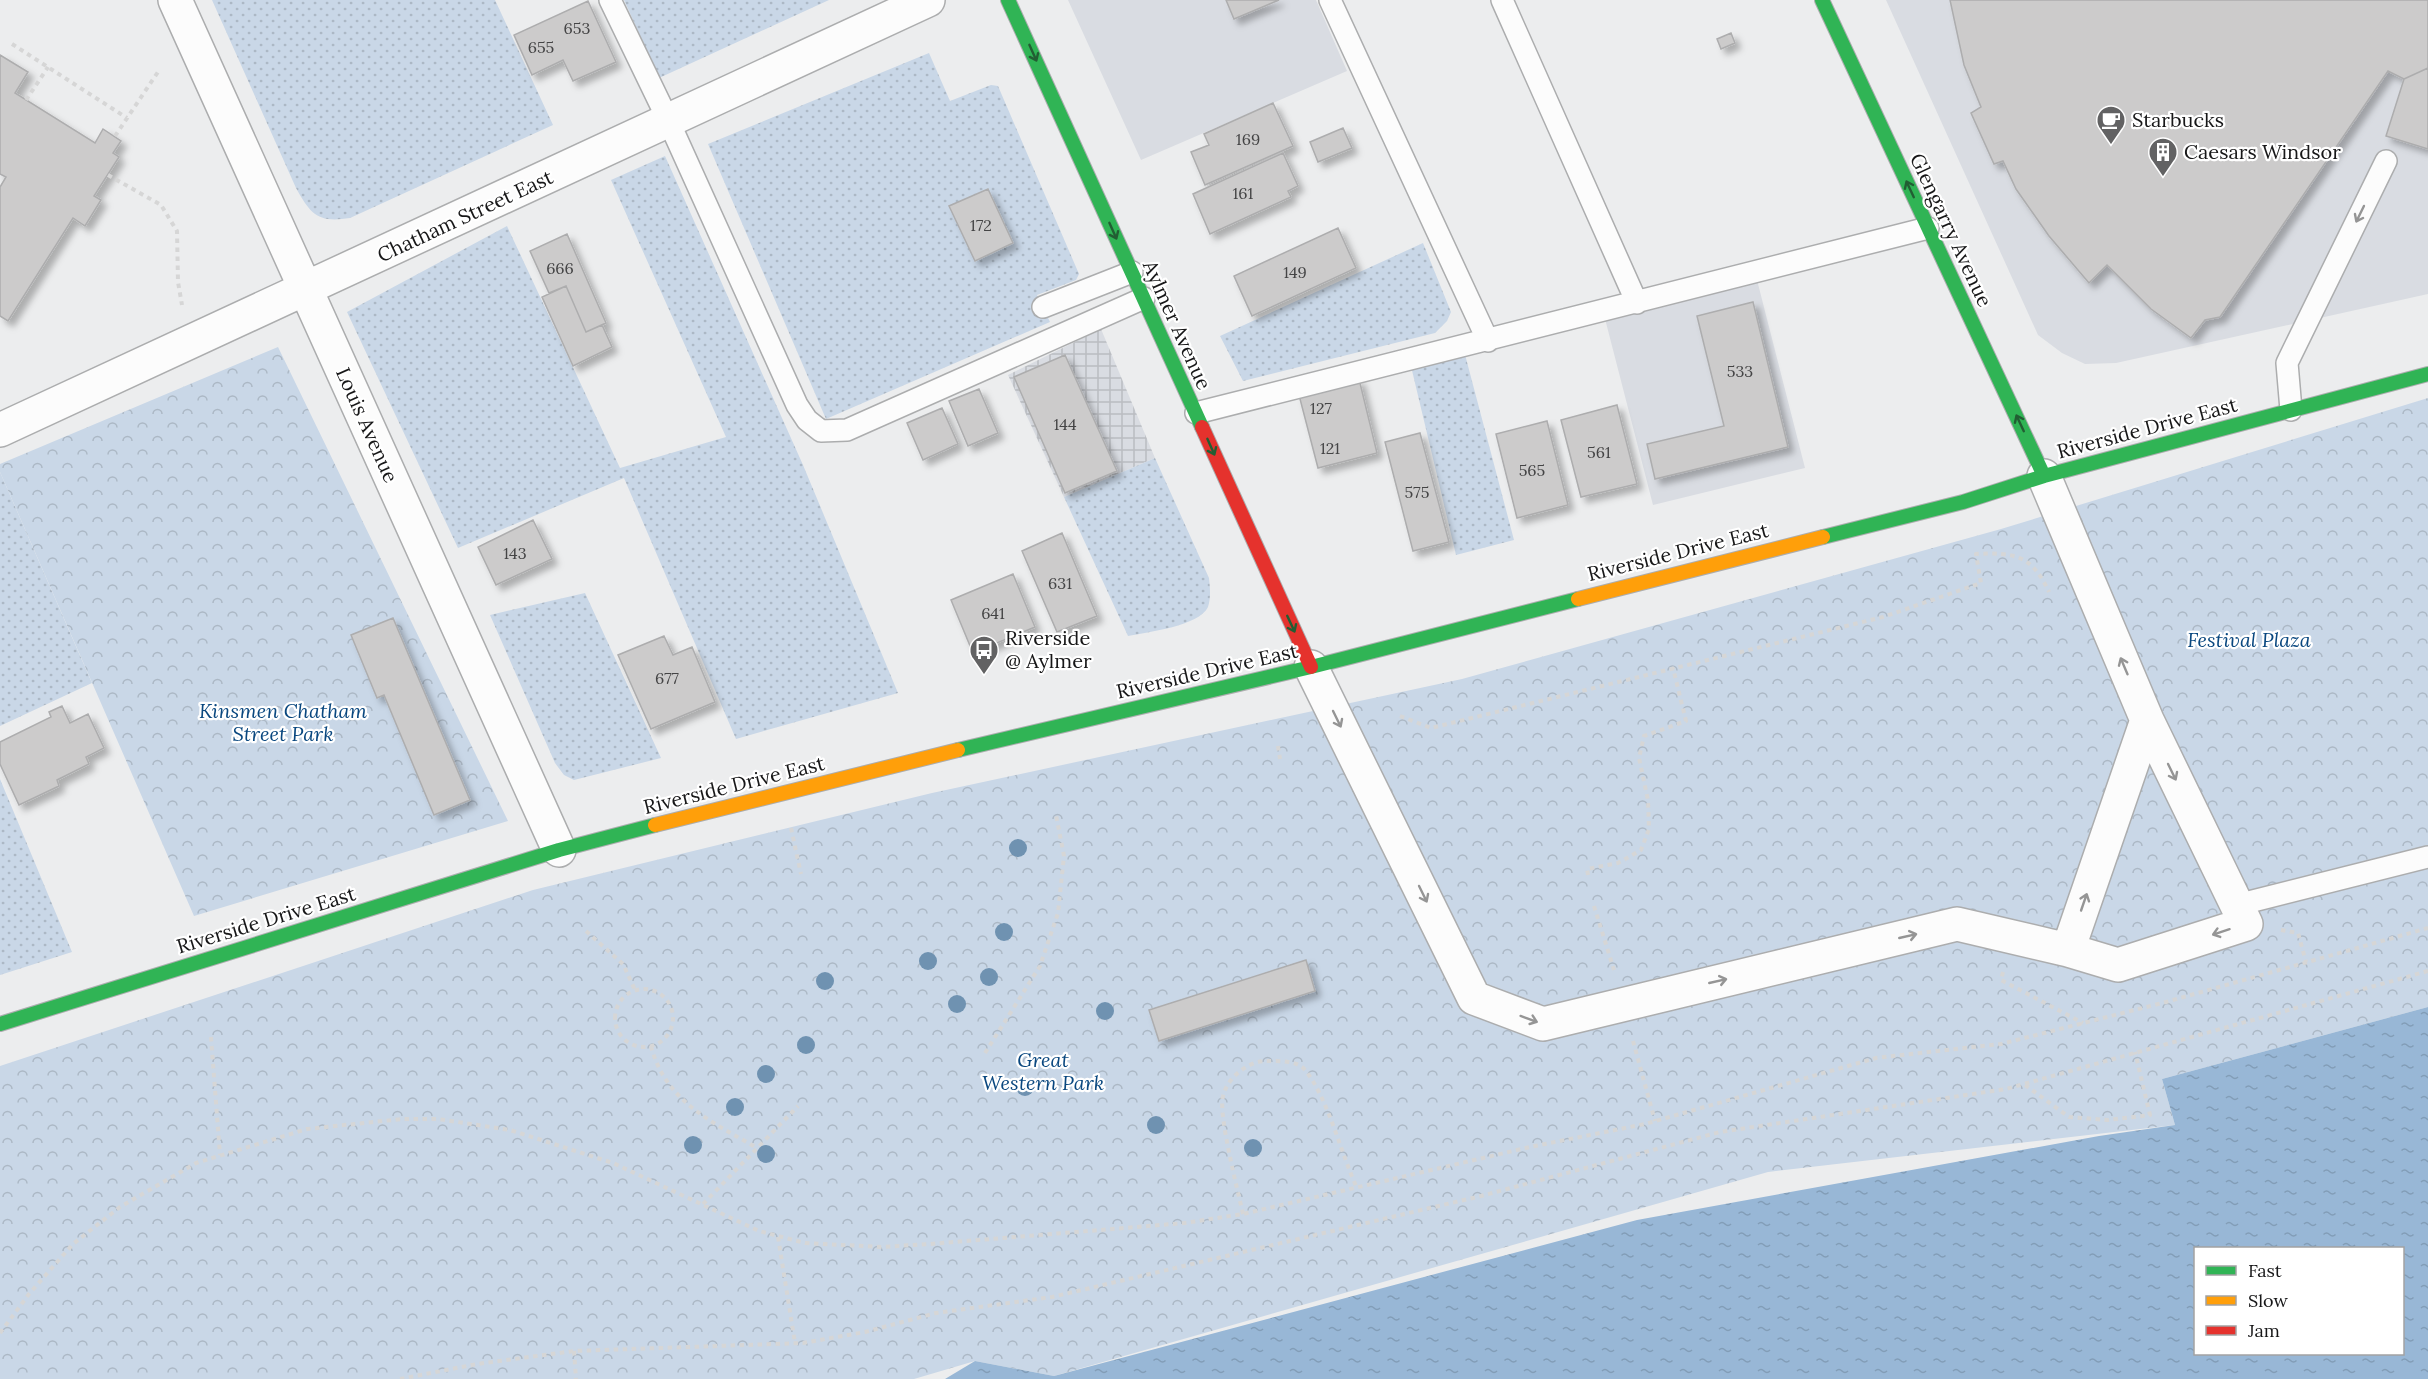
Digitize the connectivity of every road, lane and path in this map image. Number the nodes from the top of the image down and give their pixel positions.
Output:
1 (175, 0) edge
2 (610, 0) edge
3 (928, 0) edge
4 (1008, 0) edge
5 (1330, 0) edge
6 (1502, 0) edge
7 (1822, 0) edge
8 (12, 44) dead end
9 (48, 67) junction
10 (160, 69) dead end
11 (26, 100) dead end
12 (127, 118) junction
13 (669, 122) junction
14 (115, 136) dead end
15 (2386, 161) dead end
16 (108, 175) dead end
17 (1928, 228) junction
18 (1131, 272) junction
19 (306, 289) junction
20 (1144, 298) junction
21 (1637, 303) junction
22 (1042, 307) dead end
23 (184, 312) dead end
24 (1488, 341) junction
25 (2428, 374) edge
26 (2291, 410) junction
27 (1196, 413) junction
28 (0, 430) edge
29 (2044, 476) junction
30 (2049, 594) dead end
31 (1311, 667) junction
32 (1673, 668) junction
33 (1400, 716) dead end
34 (2147, 720) junction
35 (1278, 746) dead end
36 (1280, 759) dead end
37 (783, 792) junction
38 (1056, 815) dead end
39 (559, 850) junction
40 (2428, 857) edge
41 (801, 874) dead end
42 (1588, 875) dead end
43 (2237, 905) junction
44 (1594, 906) dead end
45 (2428, 928) edge
46 (586, 931) dead end
47 (2068, 950) junction
48 (2428, 971) edge
49 (1615, 974) dead end
50 (2001, 980) dead end
51 (635, 990) junction
52 (0, 1024) edge
53 (2084, 1024) junction
54 (1632, 1035) dead end
55 (211, 1037) dead end
56 (651, 1046) junction
57 (2135, 1052) junction
58 (985, 1053) dead end
59 (2025, 1084) junction
60 (798, 1106) dead end
61 (1655, 1121) junction
62 (757, 1148) junction
63 (220, 1155) junction
64 (1358, 1188) junction
65 (703, 1204) junction
66 (1243, 1214) junction
67 (778, 1237) junction
68 (0, 1333) edge
69 (795, 1343) junction
70 (574, 1351) junction
71 (417, 1377) edge
72 (400, 1379) edge
73 (576, 1379) edge

1 - 19 street, Louis Avenue
2 - 13 lane
3 - 13 street, Chatham Street East
4 -> 18 main road, Aylmer Avenue
5 - 24 lane
6 - 21 lane
17 -> 7 main road, Glengarry Avenue
8 - 9 path
9 - 11 path
9 - 12 path
10 - 12 path
12 - 14 path
13 - 19 street, Chatham Street East
13 - 20 lane
15 -> 26 lane
16 - 23 path
17 - 21 lane
29 -> 17 main road, Glengarry Avenue
18 - 20 main road, Aylmer Avenue
18 - 22 lane
19 - 28 street, Chatham Street East
19 - 39 street, Louis Avenue
20 - 27 main road, Aylmer Avenue
21 - 24 lane
24 - 27 lane
25 - 26 main road, Riverside Drive East
26 - 29 main road, Riverside Drive East
27 -> 31 main road, Aylmer Avenue
29 - 31 main road, Riverside Drive East
34 -> 29 street
30 - 32 path
31 - 37 main road, Riverside Drive East
31 -> 47 street
32 - 33 path
32 - 42 path
34 -> 43 street
47 -> 34 street
35 - 36 path
37 - 39 main road, Riverside Drive East
37 - 41 path
38 - 58 path
39 - 52 main road, Riverside Drive East
40 - 43 lane
43 -> 47 street
44 - 49 path
45 - 53 path
46 - 51 path
48 - 57 path
50 - 53 path
51 - 56 path
51 - 56 path
53 - 61 path
54 - 61 path
55 - 63 path
56 - 62 path
57 - 59 path
57 - 59 path
59 - 69 path
60 - 62 path
61 - 64 path
62 - 65 path
63 - 65 path
63 - 68 path
64 - 66 path
64 - 66 path
65 - 67 path
66 - 67 path
67 - 69 path
69 - 70 path
70 - 71 path
70 - 73 path
71 - 72 path

